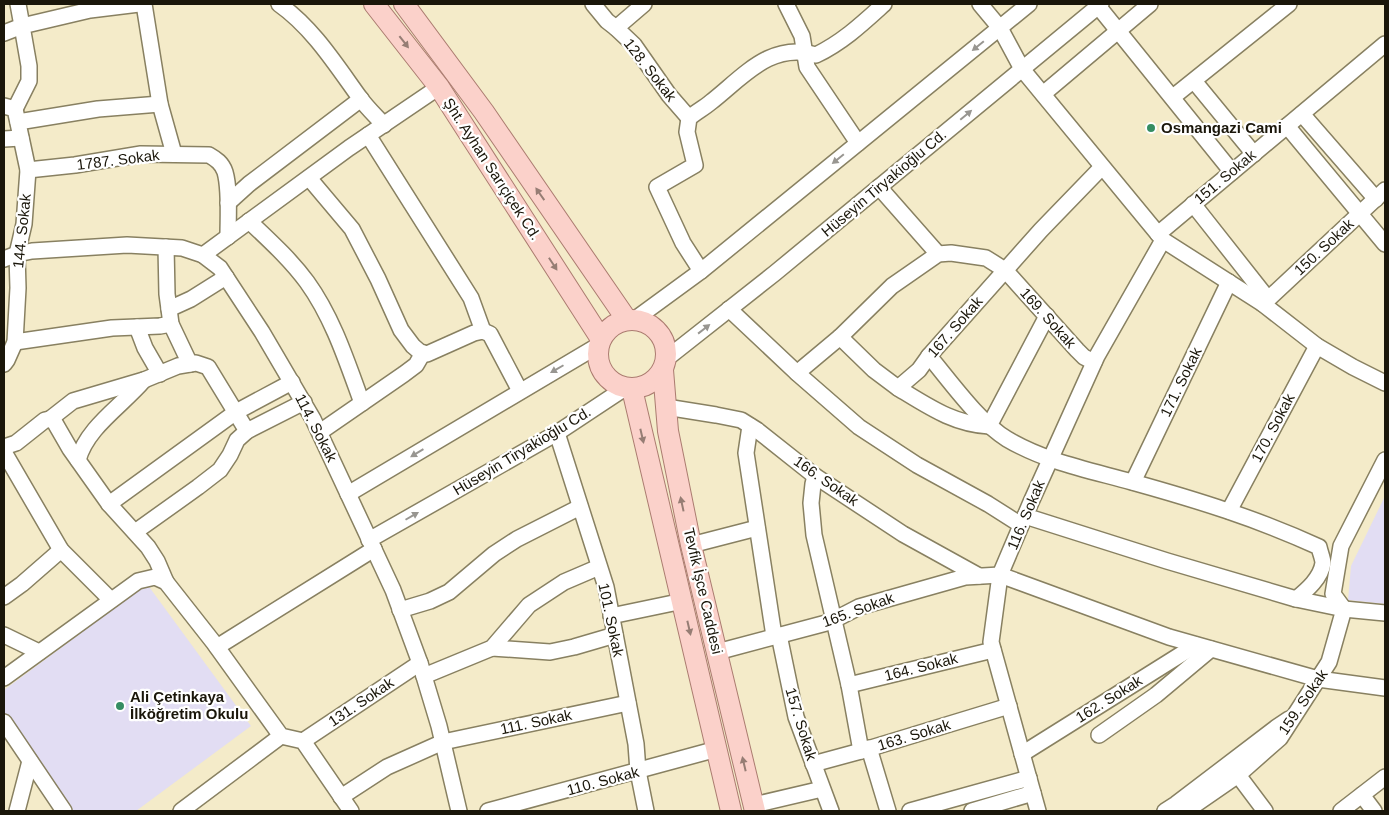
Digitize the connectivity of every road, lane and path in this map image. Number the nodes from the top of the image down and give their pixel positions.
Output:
1 (18, 4) edge
2 (139, 4) edge
3 (144, 4) edge
4 (279, 4) edge
5 (374, 4) edge
6 (404, 4) edge
7 (593, 4) edge
8 (644, 4) edge
9 (786, 4) edge
10 (884, 4) edge
11 (980, 4) edge
12 (1029, 4) edge
13 (1150, 4) edge
14 (1289, 4) edge
15 (1099, 5) edge
16 (1273, 9) edge
17 (22, 26) junction
18 (616, 28) junction
19 (1000, 28) junction
20 (1119, 30) junction
21 (4, 33) edge
22 (1385, 44) edge
23 (804, 52) junction
24 (1022, 69) junction
25 (1194, 82) junction
26 (439, 87) junction
27 (1043, 94) junction
28 (1173, 97) junction
29 (361, 99) junction
30 (160, 104) junction
31 (12, 112) edge
32 (1302, 114) junction
33 (689, 118) junction
34 (384, 125) junction
35 (1287, 126) junction
36 (368, 136) junction
37 (21, 138) junction
38 (4, 139) edge
39 (858, 143) junction
40 (174, 154) junction
41 (1254, 154) junction
42 (1102, 167) junction
43 (28, 170) junction
44 (1232, 172) junction
45 (309, 178) junction
46 (879, 187) junction
47 (1380, 195) edge
48 (228, 204) junction
49 (1193, 204) junction
50 (1359, 214) junction
51 (249, 221) junction
52 (228, 237) junction
53 (1160, 237) junction
54 (1385, 244) edge
55 (166, 247) junction
56 (938, 254) junction
57 (203, 255) junction
58 (10, 256) edge
59 (1005, 270) junction
60 (701, 271) junction
61 (226, 278) junction
62 (1230, 282) junction
63 (1265, 301) junction
64 (729, 309) junction
65 (170, 316) junction
66 (1047, 316) junction
67 (631, 320) junction
68 (137, 327) junction
69 (483, 331) junction
70 (840, 337) junction
71 (15, 342) junction
72 (600, 342) junction
73 (1317, 346) junction
74 (423, 353) junction
75 (929, 356) junction
76 (1094, 362) junction
77 (4, 364) edge
78 (190, 364) junction
79 (664, 364) junction
80 (797, 373) junction
81 (160, 374) junction
82 (144, 380) junction
83 (292, 382) junction
84 (1385, 383) edge
85 (629, 388) junction
86 (898, 388) junction
87 (520, 391) junction
88 (304, 402) junction
89 (362, 403) junction
90 (666, 407) junction
91 (236, 412) junction
92 (50, 419) junction
93 (750, 426) junction
94 (989, 426) junction
95 (247, 431) junction
96 (320, 432) junction
97 (558, 433) junction
98 (4, 447) edge
99 (4, 452) edge
100 (78, 460) junction
101 (1050, 460) junction
102 (1385, 460) edge
103 (815, 476) junction
104 (1133, 482) junction
105 (348, 494) junction
106 (109, 504) junction
107 (580, 507) junction
108 (1229, 511) junction
109 (1023, 520) junction
110 (757, 528) junction
111 (135, 532) junction
112 (372, 544) junction
113 (691, 545) junction
114 (61, 550) junction
115 (599, 567) junction
116 (1000, 575) junction
117 (979, 576) junction
118 (166, 582) junction
119 (4, 597) edge
120 (1296, 599) junction
121 (111, 600) junction
122 (682, 601) junction
123 (1344, 609) junction
124 (400, 610) junction
125 (1385, 613) edge
126 (612, 616) junction
127 (834, 620) junction
128 (4, 635) edge
129 (615, 635) junction
130 (777, 636) junction
131 (216, 647) junction
132 (1203, 647) junction
133 (492, 648) junction
134 (993, 650) junction
135 (39, 652) junction
136 (717, 652) junction
137 (422, 669) junction
138 (4, 678) edge
139 (1318, 679) junction
140 (849, 685) junction
141 (1385, 688) edge
142 (628, 702) junction
143 (1009, 706) junction
144 (4, 722) edge
145 (1099, 734) dead end
146 (282, 736) junction
147 (303, 741) junction
148 (443, 742) junction
149 (717, 748) junction
150 (865, 749) junction
151 (1022, 754) junction
152 (30, 761) junction
153 (813, 764) junction
154 (1234, 769) junction
155 (638, 771) junction
156 (1029, 778) junction
157 (1383, 784) edge
158 (822, 789) junction
159 (1033, 793) junction
160 (1362, 795) junction
161 (340, 797) junction
162 (755, 808) edge
163 (17, 811) edge
164 (64, 811) edge
165 (181, 811) edge
166 (351, 811) edge
167 (459, 811) edge
168 (488, 811) edge
169 (646, 811) edge
170 (731, 811) edge
171 (830, 811) edge
172 (888, 811) edge
173 (910, 811) edge
174 (972, 811) edge
175 (1038, 811) edge
176 (1165, 811) edge
177 (1186, 811) edge
178 (1265, 811) edge
179 (1340, 811) edge
180 (1374, 811) edge

1 - 17 street
2 - 17 street
3 - 30 street
4 - 29 street
5 -> 26 main road, Şht. Ayhan Sarıçiçek Cd.
67 -> 6 main road, Şht. Ayhan Sarıçiçek Cd.
7 - 18 street
8 - 18 street, 128. Sokak
9 - 23 street
10 - 23 street
11 - 19 street
12 - 19 street
13 - 20 street
14 - 16 street
15 - 20 street
15 - 24 street, Hüseyin Tiryakioğlu Cd.
16 - 25 street
17 - 21 street
17 - 31 street
18 - 33 street, 128. Sokak
19 - 24 street
19 -> 39 street
20 - 27 street
20 - 28 street
22 - 32 street, 151. Sokak
23 - 33 street
23 - 39 street
24 - 27 street
46 -> 24 street, Hüseyin Tiryakioğlu Cd.
25 - 28 street
25 - 41 street
26 - 34 street
26 -> 72 main road, Şht. Ayhan Sarıçiçek Cd.
27 - 42 street
28 - 44 street
29 - 34 street
29 - 48 street
30 - 31 street
30 - 40 street
31 - 37 street, 144. Sokak
32 - 35 street, 151. Sokak
32 - 47 street
33 - 60 street
34 - 36 street
35 - 41 street, 151. Sokak
35 - 50 street
36 - 45 street
36 - 69 street
37 - 38 street
37 - 43 street, 144. Sokak
39 -> 60 street
40 - 43 street, 1787. Sokak
40 - 48 street, 1787. Sokak
41 - 44 street, 151. Sokak
42 - 53 street
42 - 59 street, 167. Sokak
43 - 58 street, 144. Sokak
44 - 49 street, 151. Sokak
45 - 51 street
45 - 74 street
46 - 56 street
46 - 64 street, Hüseyin Tiryakioğlu Cd.
47 - 50 street, 150. Sokak
48 - 52 street, 1787. Sokak
49 - 53 street, 151. Sokak
49 - 63 street
50 - 54 street
50 - 63 street, 150. Sokak
51 - 52 street
51 - 89 street
52 - 57 street
53 - 62 street
53 - 76 street, 116. Sokak
55 - 57 street, 114. Sokak
55 - 58 street, 114. Sokak
55 - 65 street
56 - 59 street, 169. Sokak
56 - 70 street
57 - 61 street, 114. Sokak
58 - 71 street, 144. Sokak
59 - 66 street, 169. Sokak
59 - 75 street, 167. Sokak
60 - 67 street
61 - 65 street
61 - 83 street, 114. Sokak
62 - 63 street
62 - 104 street, 171. Sokak
63 - 73 street
79 -> 64 street, Hüseyin Tiryakioğlu Cd.
64 - 80 street
65 - 68 street
65 - 78 street
66 - 76 street, 169. Sokak
66 - 94 street
67 - 72 main road
67 - 79 main road
68 - 71 street
68 - 81 street
69 - 74 street
69 - 87 street
70 - 80 street
70 - 86 street
71 - 77 street, 144. Sokak
72 - 85 main road
72 -> 87 street
73 - 84 street
73 - 108 street, 170. Sokak
74 - 89 street
75 - 86 street, 167. Sokak
75 - 94 street
76 - 101 street, 116. Sokak
78 - 81 street
78 - 91 street
79 - 85 main road, Hüseyin Tiryakioğlu Cd.
79 - 90 main road, Tevfik İşce Caddesi
80 - 109 street
81 - 82 street
82 - 92 street
82 - 100 street
83 - 88 street, 114. Sokak
83 - 91 street
85 - 97 street, Hüseyin Tiryakioğlu Cd.
85 -> 122 main road, Tevfik İşce Caddesi
86 - 94 street
87 -> 105 street
88 - 95 street
88 - 96 street, 114. Sokak
89 - 96 street
90 - 93 street, 166. Sokak
113 -> 90 main road, Tevfik İşce Caddesi
91 - 95 street
91 - 106 street
92 - 98 street
92 - 100 street
93 - 103 street, 166. Sokak
93 - 110 street, 157. Sokak
94 - 101 street
95 - 111 street
96 - 105 street, 114. Sokak
97 - 107 street, 101. Sokak
112 -> 97 street, Hüseyin Tiryakioğlu Cd.
99 - 114 street
100 - 106 street
101 - 104 street
101 - 109 street, 116. Sokak
102 - 123 street
103 - 117 street, 166. Sokak
103 - 127 street, 163. Sokak
104 - 108 street
105 - 112 street, 114. Sokak
106 - 111 street
107 - 115 street, 101. Sokak
107 - 124 street
108 - 120 street
109 - 116 street, 116. Sokak
109 - 120 street
110 - 113 street
110 - 130 street, 157. Sokak
111 - 118 street
112 - 124 street, 114. Sokak
112 - 131 street, Hüseyin Tiryakioğlu Cd.
113 - 136 main road, Tevfik İşce Caddesi
114 - 119 street
114 - 121 street
115 - 126 street, 101. Sokak
115 - 133 street
116 - 117 street, 165. Sokak
116 - 132 street
116 - 134 street, 116. Sokak
117 - 127 street, 165. Sokak
118 - 121 street
118 - 131 street
120 - 123 street
121 - 135 street
122 - 126 street
122 -> 149 main road, Tevfik İşce Caddesi
123 - 125 street
123 - 139 street, 159. Sokak
124 - 137 street, 114. Sokak
126 - 129 street, 101. Sokak
127 - 130 street, 165. Sokak
127 - 140 street, 163. Sokak
128 - 135 street
129 - 133 street
129 - 142 street, 101. Sokak
130 - 136 street, 165. Sokak
130 - 153 street, 157. Sokak
131 - 146 street
132 - 139 street
132 - 145 street
132 - 151 street, 162. Sokak
133 - 137 street, 131. Sokak
134 - 140 street, 164. Sokak
134 - 143 street, 116. Sokak
135 - 138 street
162 -> 136 main road, Tevfik İşce Caddesi
137 - 147 street, 131. Sokak
137 - 148 street, 114. Sokak
139 - 141 street
139 - 154 street, 159. Sokak
140 - 150 street, 163. Sokak
142 - 148 street, 111. Sokak
142 - 155 street, 101. Sokak
143 - 150 street, 163. Sokak
143 - 151 street, 116. Sokak
144 - 152 street
146 - 147 street
146 - 165 street
147 - 161 street
148 - 161 street, 111. Sokak
148 - 167 street, 114. Sokak
149 - 155 street, 110. Sokak
149 - 170 main road, Tevfik İşce Caddesi
150 - 153 street
150 - 172 street
151 - 156 street, 116. Sokak
152 - 163 street
152 - 164 street
153 - 158 street, 157. Sokak
154 - 176 street
154 - 177 street, 159. Sokak
154 - 178 street
155 - 168 street, 110. Sokak
155 - 169 street, 101. Sokak
156 - 159 street, 116. Sokak
156 - 173 street
157 - 160 street
158 - 162 street
158 - 171 street, 157. Sokak
159 - 174 street
159 - 175 street, 116. Sokak
160 - 179 street
160 - 180 street
161 - 166 street

